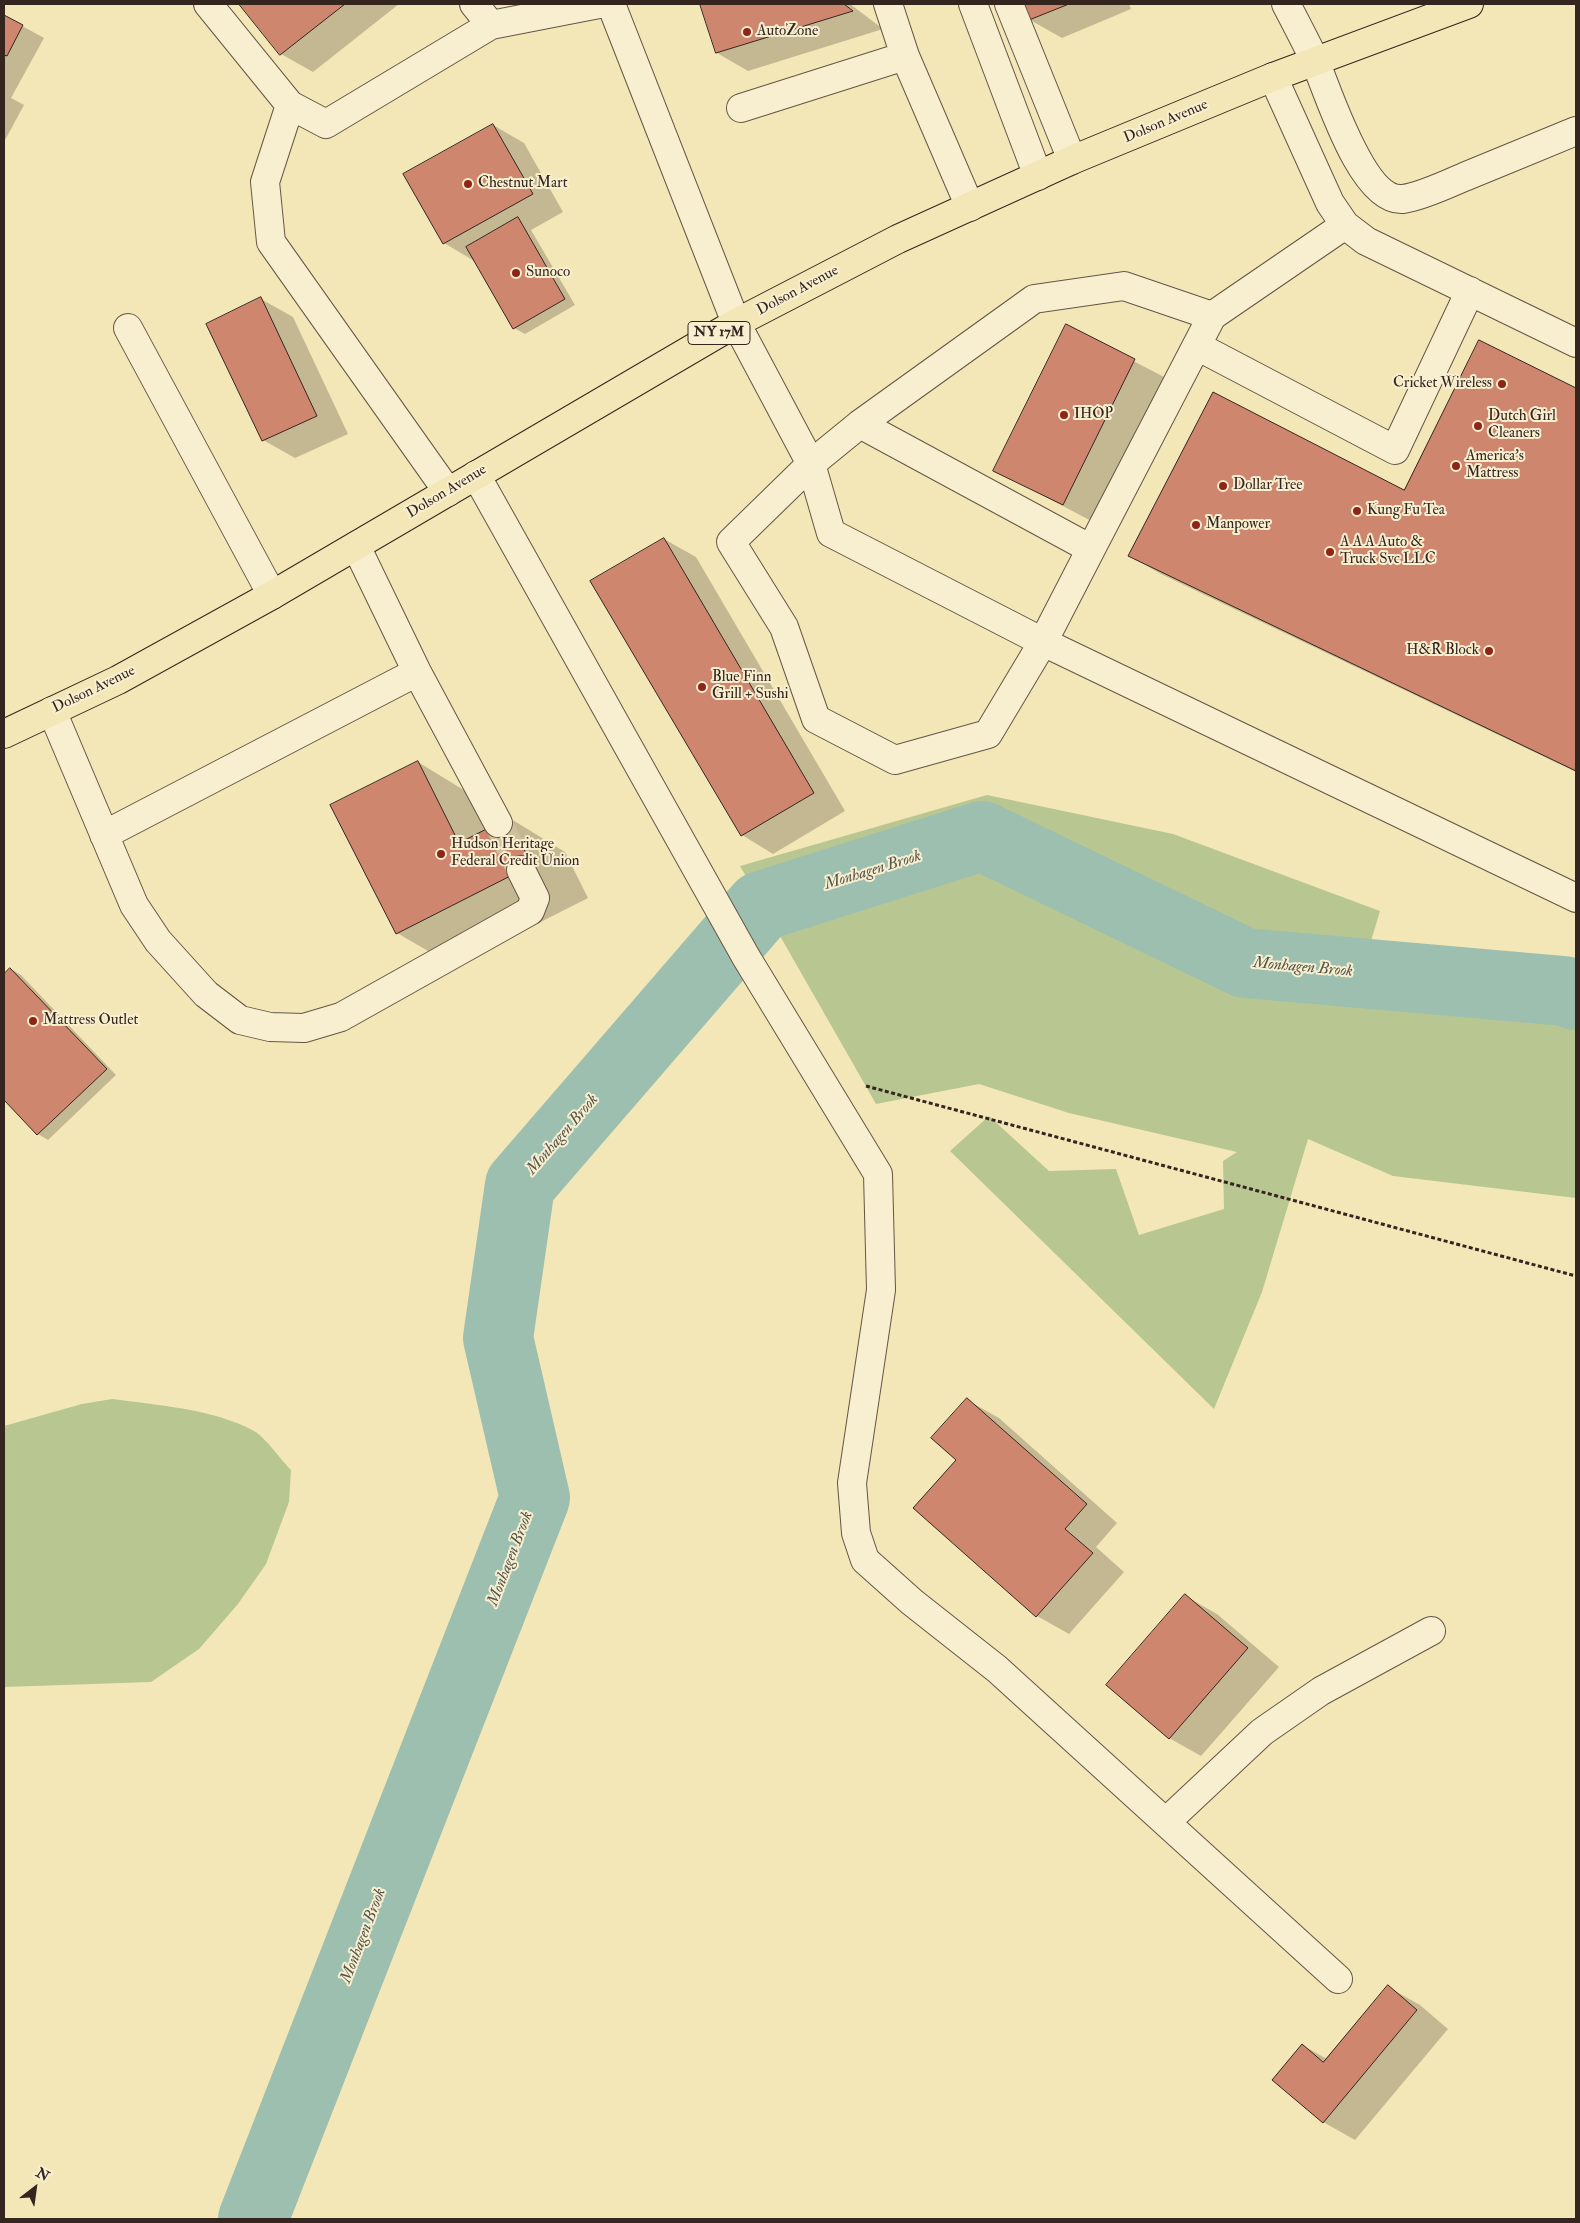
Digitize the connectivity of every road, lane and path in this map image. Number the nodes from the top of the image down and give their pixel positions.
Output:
1 (208, 4) edge
2 (474, 4) edge
3 (599, 4) edge
4 (611, 4) edge
5 (888, 4) edge
6 (973, 4) edge
7 (1009, 4) edge
8 (1286, 4) edge
9 (1469, 4) edge
10 (491, 25) junction
11 (904, 56) junction
12 (1315, 61) junction
13 (1273, 77) junction
14 (290, 105) junction
15 (741, 108) dead end
16 (1576, 131) edge
17 (1072, 160) junction
18 (1038, 176) junction
19 (970, 207) junction
20 (1345, 225) junction
21 (1470, 292) junction
22 (1212, 316) junction
23 (736, 323) junction
24 (128, 328) dead end
25 (1576, 343) edge
26 (1197, 346) junction
27 (860, 424) junction
28 (811, 464) junction
29 (476, 475) junction
30 (448, 492) junction
31 (356, 546) junction
32 (1091, 549) junction
33 (272, 595) junction
34 (1043, 642) junction
35 (417, 672) junction
36 (52, 711) junction
37 (4, 734) edge
38 (498, 823) tunnel mouth
39 (104, 835) junction
40 (522, 870) tunnel mouth
41 (1576, 898) edge
42 (817, 1073) junction
43 (1576, 1276) edge
44 (1432, 1631) dead end
45 (1166, 1822) junction
46 (1338, 1979) dead end

1 - 14 lane
2 - 10 lane
3 - 10 lane
4 - 23 lane
5 - 11 lane
6 - 18 lane
7 - 17 lane
8 - 12 lane
9 - 12 main road, Dolson Avenue / NY 17M
10 - 14 lane
11 - 15 lane
11 - 19 lane
12 - 13 main road, Dolson Avenue / NY 17M
12 - 16 lane
13 - 17 main road, Dolson Avenue / NY 17M
13 - 20 lane
14 - 30 lane
17 - 18 main road, Dolson Avenue / NY 17M
18 - 19 main road, Dolson Avenue / NY 17M
19 - 23 main road, Dolson Avenue / NY 17M
20 - 21 lane
20 - 22 lane
21 - 25 lane
21 - 26 lane
22 - 26 lane
22 - 27 lane
23 - 28 lane
23 - 29 main road, Dolson Avenue / NY 17M
24 - 33 lane
26 - 32 lane
27 - 28 lane
27 - 32 lane
28 - 34 lane
28 - 34 lane
29 - 30 main road, Dolson Avenue / NY 17M
29 - 42 lane
30 - 31 main road, Dolson Avenue / NY 17M
31 - 33 main road, Dolson Avenue / NY 17M
31 - 35 lane
32 - 34 lane
33 - 36 main road, Dolson Avenue / NY 17M
34 - 41 lane
35 - 38 lane
35 - 39 lane
36 - 37 main road, Dolson Avenue / NY 17M
36 - 39 lane
39 - 40 lane
42 - 43 path
42 - 45 lane
44 - 45 lane
45 - 46 lane

